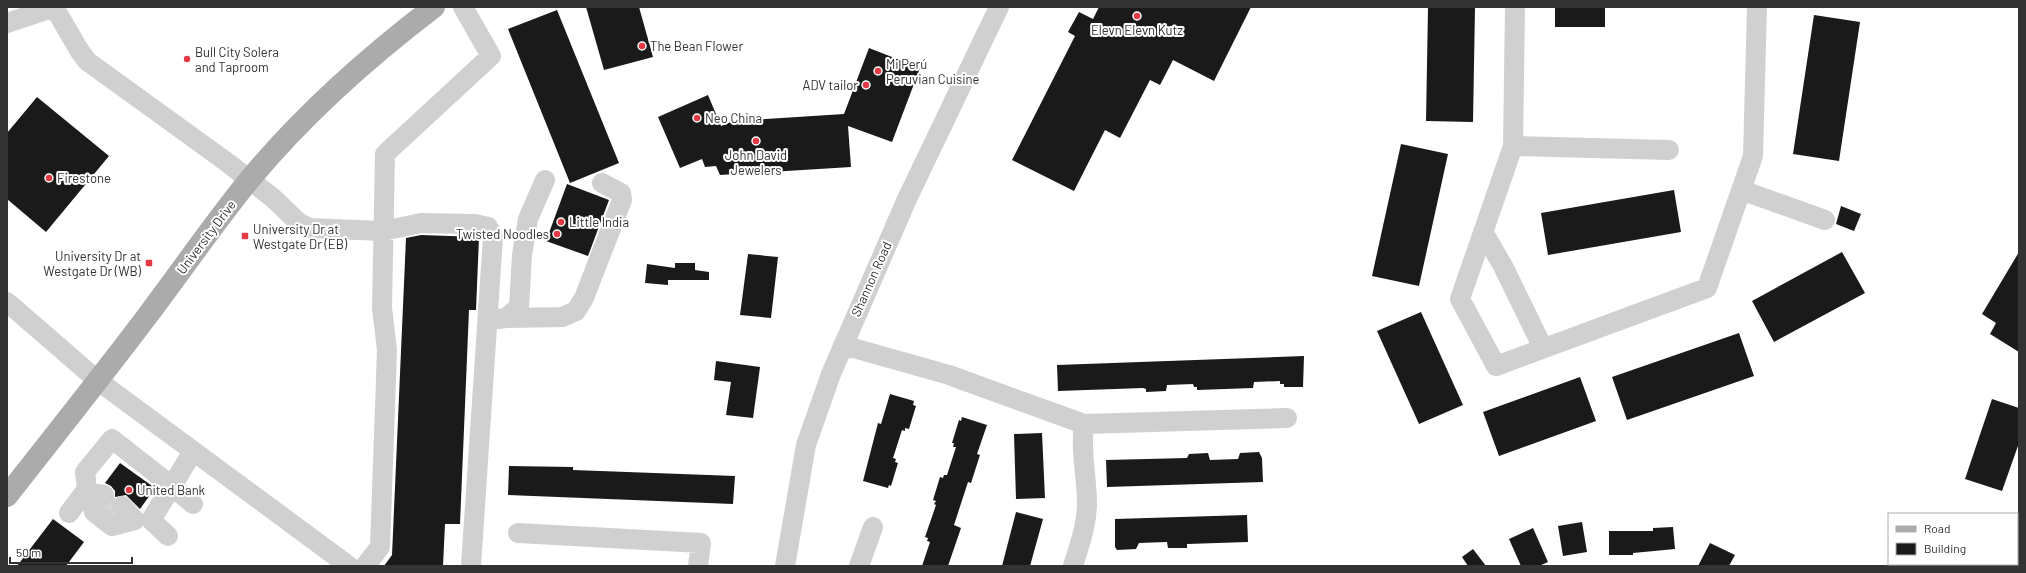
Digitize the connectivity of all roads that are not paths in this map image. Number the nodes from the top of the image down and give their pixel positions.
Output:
1 (55, 7) edge
2 (434, 7) edge
3 (463, 7) edge
4 (999, 7) edge
5 (1515, 7) edge
6 (1757, 7) edge
7 (7, 23) edge
8 (1513, 146) junction
9 (1669, 150) dead end
10 (250, 180) junction
11 (545, 180) dead end
12 (602, 183) dead end
13 (1741, 190) junction
14 (1825, 220) dead end
15 (383, 231) junction
16 (1483, 232) junction
17 (7, 302) edge
18 (497, 319) junction
19 (843, 345) junction
20 (1543, 348) junction
21 (97, 380) junction
22 (1286, 418) dead end
23 (1084, 424) junction
24 (193, 451) junction
25 (172, 486) junction
26 (96, 494) junction
27 (7, 496) edge
28 (193, 504) dead end
29 (69, 513) dead end
30 (131, 515) junction
31 (873, 526) dead end
32 (518, 533) dead end
33 (168, 536) dead end
34 (349, 566) edge
35 (365, 566) edge
36 (471, 566) edge
37 (698, 566) edge
38 (786, 566) edge
39 (859, 566) edge
40 (1073, 566) edge

1 - 7 street
1 - 10 street
2 - 10 main road, University Drive
3 - 15 street
4 - 19 street, Shannon Road
5 - 8 street
6 - 13 street
8 - 9 street
8 - 16 street
10 - 15 street
10 - 21 main road, University Drive
11 - 18 street
12 - 18 street
13 - 14 street
13 - 20 street
15 - 18 street
15 - 35 street
16 - 20 street
16 - 20 street
17 - 21 street
18 - 36 street
19 - 23 street
19 - 38 street, Shannon Road
21 - 24 street
21 - 27 main road, University Drive
22 - 23 street
23 - 40 street
24 - 25 street
24 - 34 street
25 - 26 street
25 - 28 street
25 - 30 street
26 - 29 street
26 - 30 street
30 - 33 street
31 - 39 street
32 - 37 street

